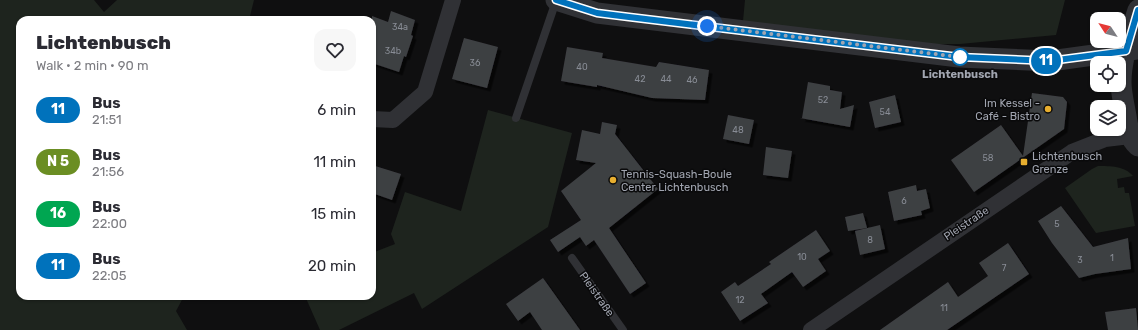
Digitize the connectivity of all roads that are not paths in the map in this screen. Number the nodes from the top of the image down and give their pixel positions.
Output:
1 (453, 0) edge
2 (556, 0) edge
3 (1138, 10) edge
4 (1132, 50) edge
5 (516, 118) dead end
6 (376, 119) edge
7 (1134, 141) edge
8 (572, 258) dead end
9 (623, 330) edge
10 (811, 330) edge

1 - 6 street
2 - 4 street
2 - 5 lane
3 - 4 street
4 - 7 street
7 - 10 street, Pleistraße
8 - 9 lane, Pleistraße

